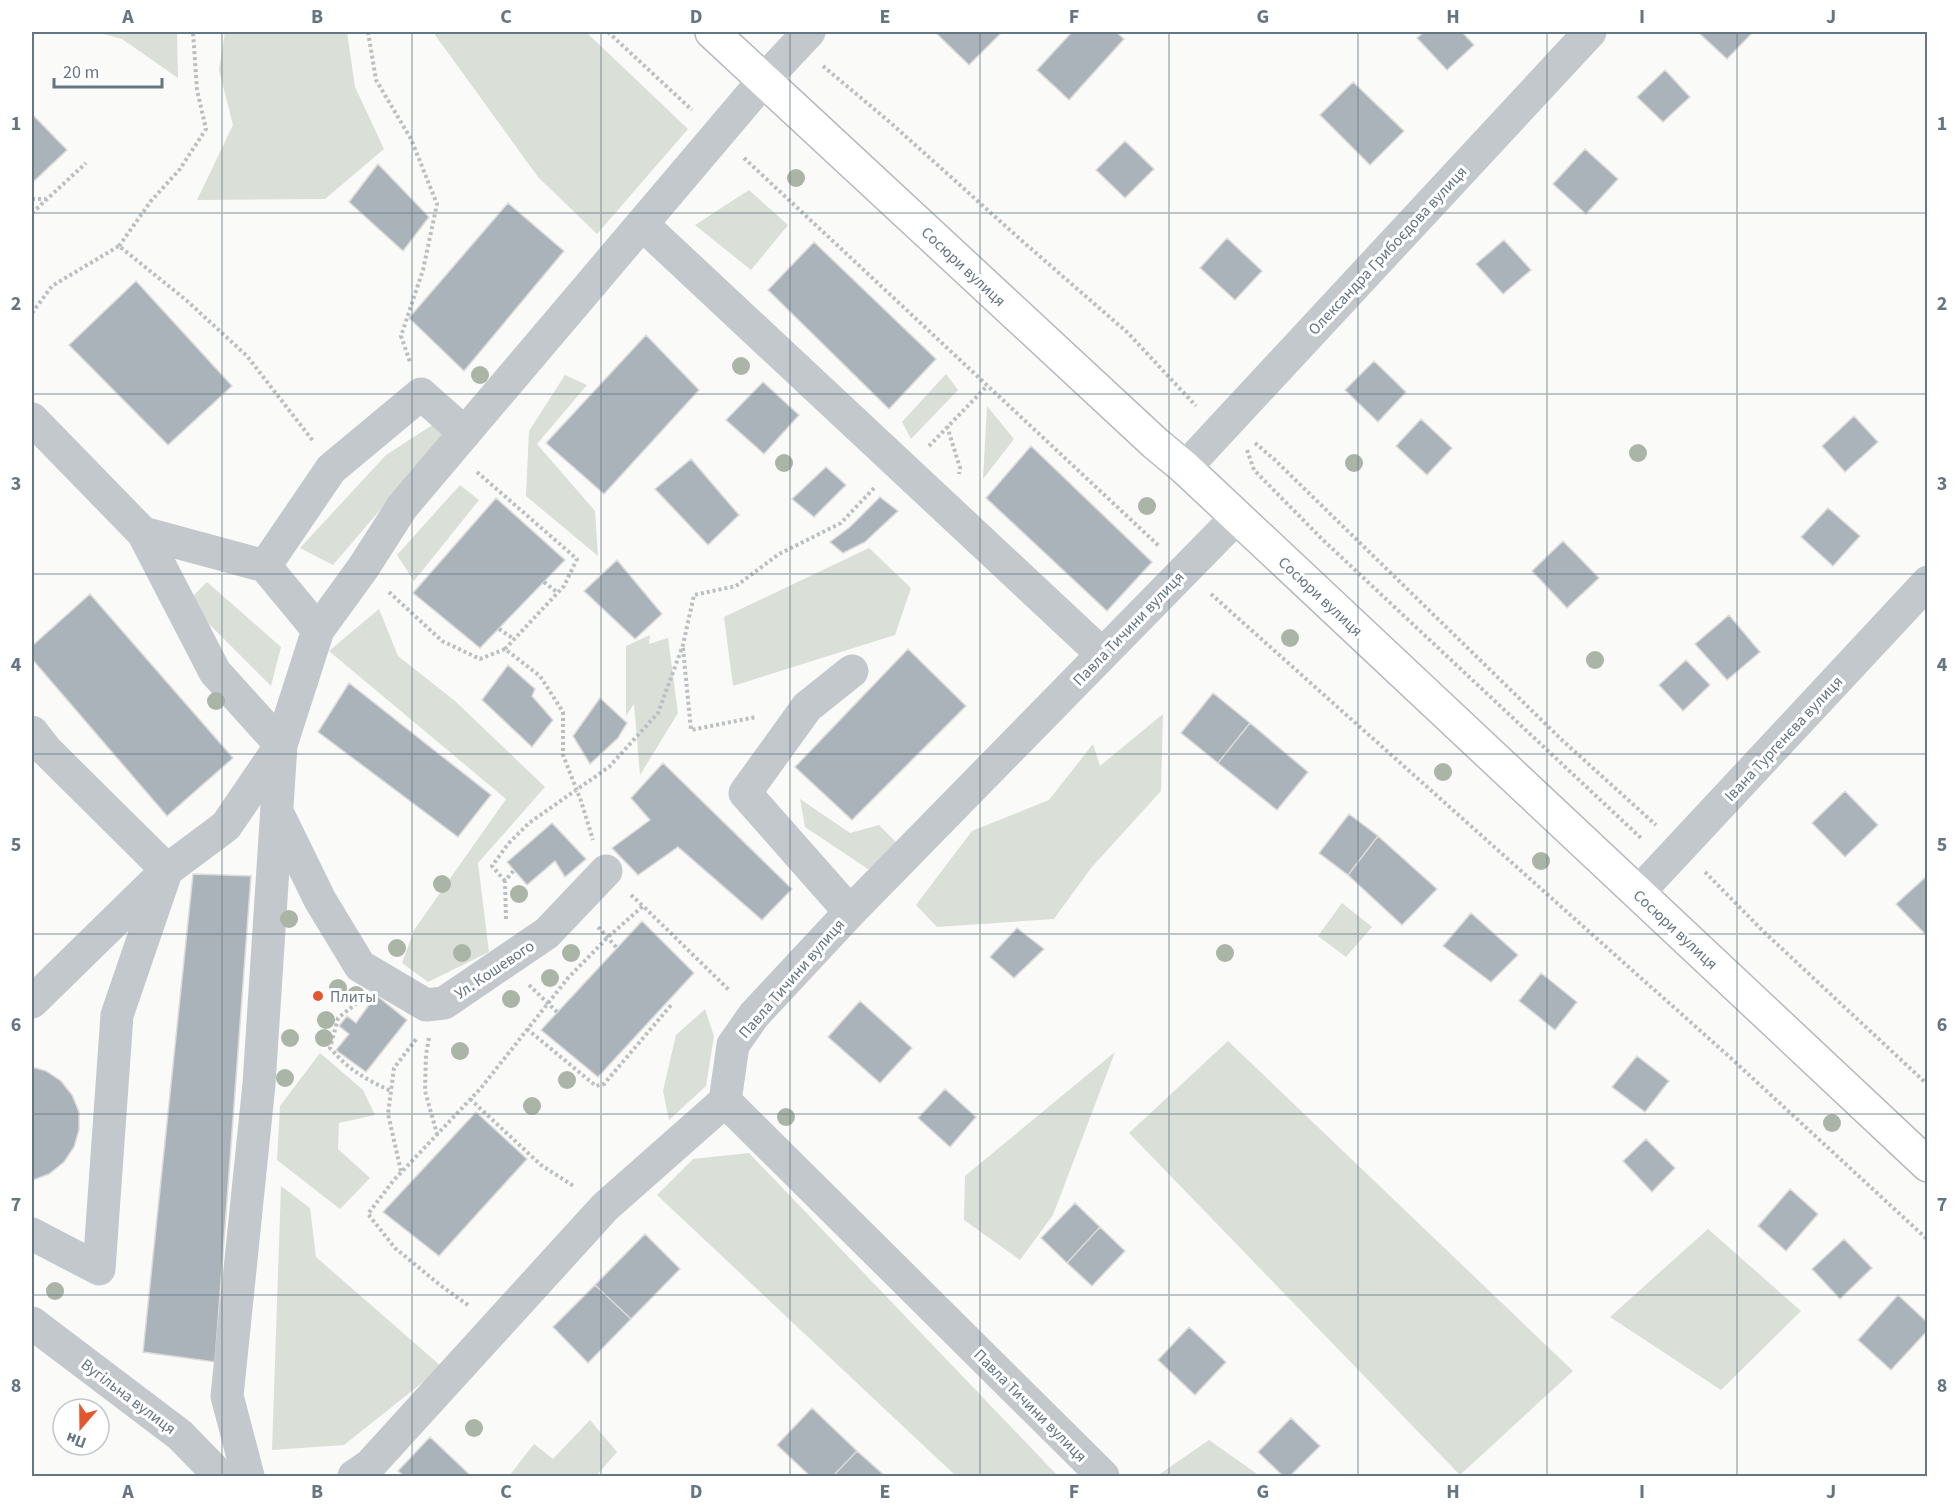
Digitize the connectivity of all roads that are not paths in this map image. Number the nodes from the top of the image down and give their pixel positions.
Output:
1 (712, 32) edge
2 (1590, 32) edge
3 (803, 38) edge
4 (764, 80) junction
5 (642, 224) junction
6 (32, 419) edge
7 (458, 441) junction
8 (1185, 468) junction
9 (1237, 517) junction
10 (143, 533) junction
11 (265, 566) junction
12 (1928, 582) edge
13 (318, 630) junction
14 (1102, 654) junction
15 (852, 671) dead end
16 (32, 732) edge
17 (281, 745) junction
18 (277, 813) junction
19 (167, 870) junction
20 (606, 871) road end
21 (1638, 893) junction
22 (850, 912) junction
23 (32, 1002) edge
24 (725, 1101) junction
25 (1928, 1165) edge
26 (32, 1234) edge
27 (32, 1323) edge
28 (220, 1476) edge
29 (248, 1476) edge
30 (354, 1476) edge
31 (1102, 1476) edge

1 - 4 main road, Сосюри вулиця
2 - 8 street, Олександра Грибоєдова вулиця
3 - 4 street
4 - 5 street
4 - 8 main road, Сосюри вулиця
5 - 7 street
5 - 14 street
6 - 10 street
7 - 11 street
7 - 13 street
8 - 9 main road, Сосюри вулиця
9 - 14 street, Павла Тичини вулиця
9 - 21 main road, Сосюри вулиця
10 - 11 street
10 - 17 street
11 - 13 street
12 - 21 street, Івана Тургенєва вулиця
13 - 17 street
14 - 22 street, Павла Тичини вулиця
15 - 22 street
16 - 19 street
17 - 18 street
17 - 19 street
18 - 20 street, Ул. Кошевого
18 - 29 street
19 - 23 street
19 - 26 street
21 - 25 main road, Сосюри вулиця
22 - 24 street, Павла Тичини вулиця
24 - 30 street
24 - 31 street, Павла Тичини вулиця
27 - 28 street, Вугільна вулиця

